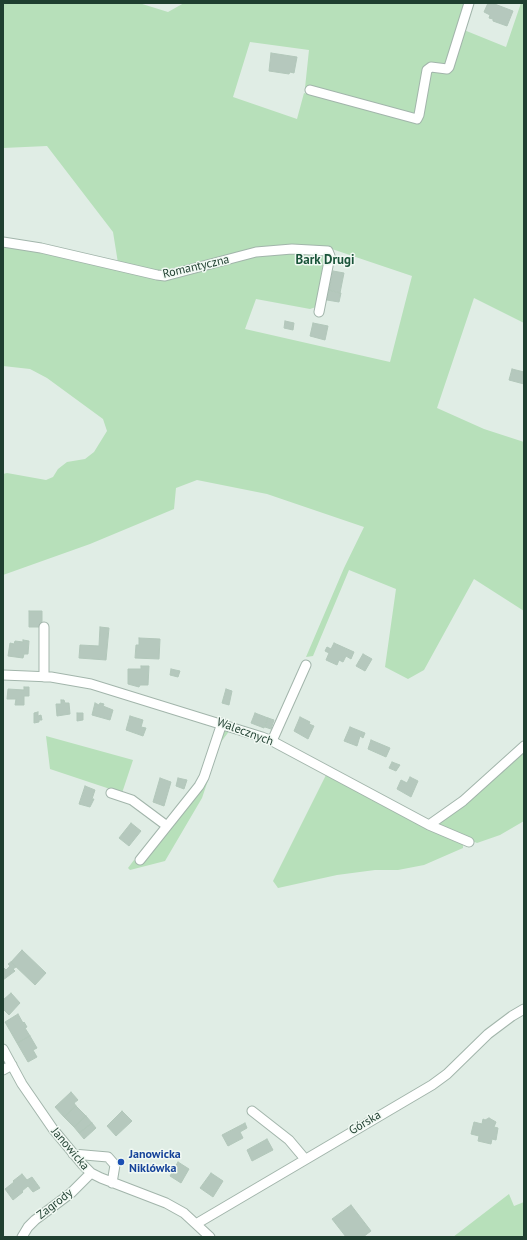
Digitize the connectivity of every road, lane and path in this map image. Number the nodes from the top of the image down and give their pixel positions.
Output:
1 (469, 3) edge
2 (310, 90) dead end
3 (3, 242) edge
4 (319, 312) dead end
5 (44, 627) dead end
6 (306, 665) dead end
7 (3, 675) edge
8 (44, 677) junction
9 (222, 723) junction
10 (272, 741) junction
11 (524, 746) edge
12 (111, 793) dead end
13 (430, 825) junction
14 (167, 826) junction
15 (469, 842) dead end
16 (140, 860) dead end
17 (524, 1009) edge
18 (3, 1049) edge
19 (12, 1065) junction
20 (3, 1070) edge
21 (252, 1112) dead end
22 (73, 1154) junction
23 (305, 1159) junction
24 (91, 1173) junction
25 (112, 1183) junction
26 (196, 1224) junction
27 (22, 1237) edge
28 (210, 1237) edge

1 - 2 street
3 - 4 street, Romantyczna
5 - 8 street
6 - 10 street
7 - 8 street, Walecznych
8 - 9 street, Walecznych
9 - 10 street, Walecznych
9 - 14 street
10 - 13 street, Walecznych
11 - 13 street
12 - 14 street
13 - 15 street, Walecznych
14 - 16 street
17 - 23 street, Górska
18 - 19 street, Janowicka
19 - 20 street
19 - 22 street, Janowicka
21 - 23 street
22 - 24 street, Janowicka
22 - 25 street
23 - 26 street, Górska
24 - 25 street, Janowicka
24 - 27 street, Zagrody
25 - 26 street, Janowicka
26 - 28 street, Janowicka

